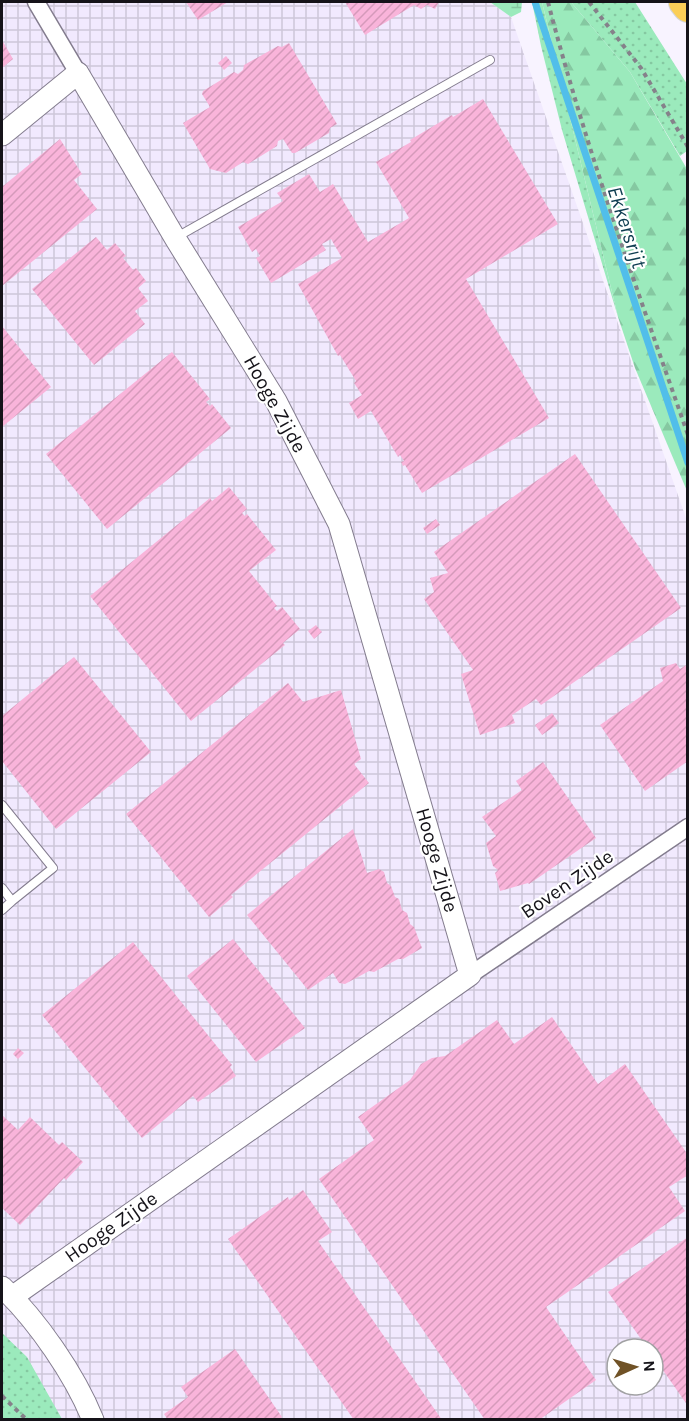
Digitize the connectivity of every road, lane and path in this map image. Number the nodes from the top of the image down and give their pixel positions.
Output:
1 (36, 2) edge
2 (548, 2) edge
3 (589, 2) edge
4 (684, 2) edge
5 (687, 7) edge
6 (490, 60) dead end
7 (78, 73) junction
8 (2, 135) edge
9 (687, 147) edge
10 (175, 238) junction
11 (687, 435) edge
12 (2, 805) edge
13 (687, 827) edge
14 (2, 888) edge
15 (12, 901) junction
16 (2, 910) edge
17 (470, 975) junction
18 (7, 1292) edge
19 (2, 1396) edge
20 (27, 1419) edge
21 (93, 1419) edge

1 - 7 street, Hooge Zijde
2 - 11 path
3 - 9 path
4 - 5 highway
6 - 10 lane
7 - 8 street
7 - 10 street, Hooge Zijde
10 - 17 street, Hooge Zijde
12 - 15 lane
13 - 17 street, Boven Zijde
14 - 15 lane
15 - 16 lane
17 - 18 street, Hooge Zijde
18 - 21 street
19 - 20 path

